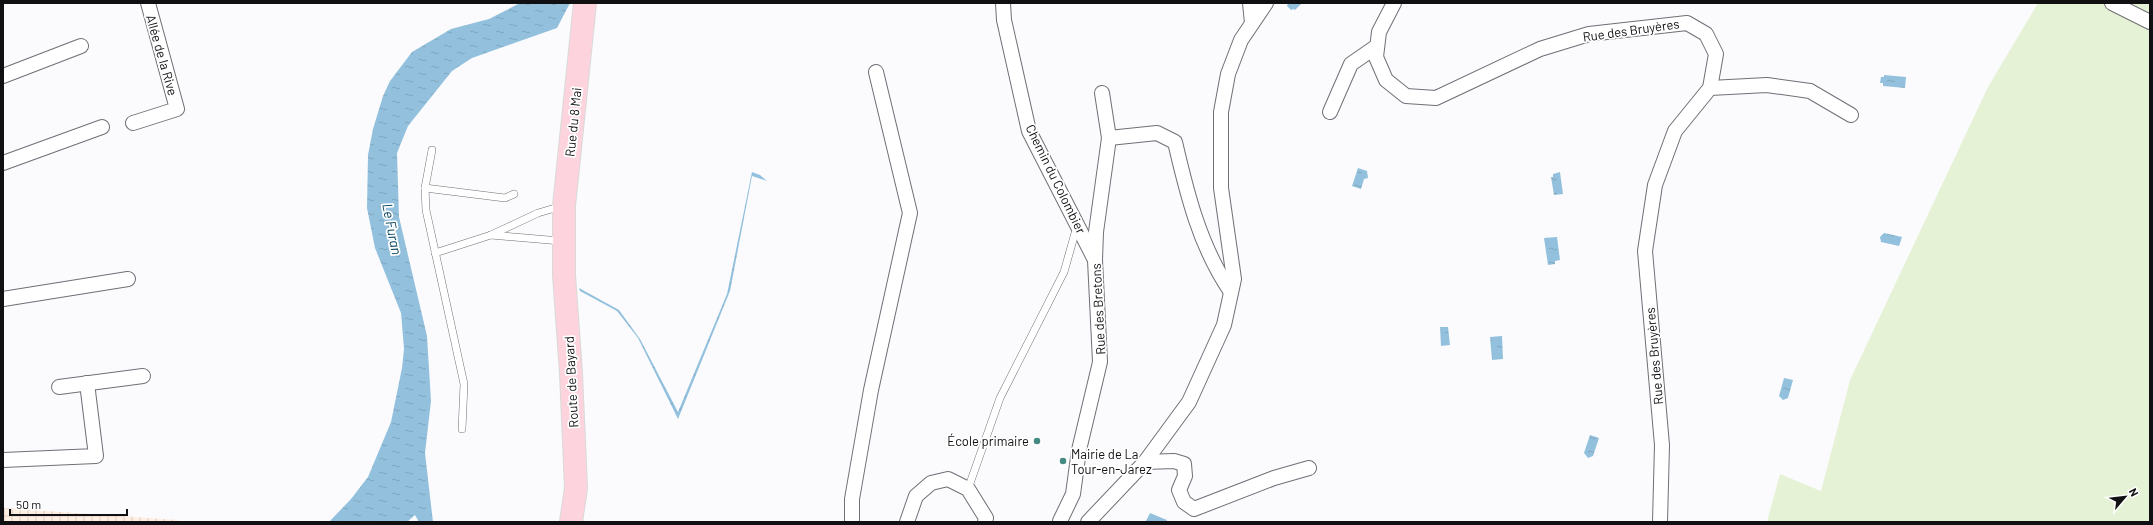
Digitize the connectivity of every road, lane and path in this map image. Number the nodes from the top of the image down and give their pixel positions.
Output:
1 (148, 3) edge
2 (585, 3) edge
3 (1003, 3) edge
4 (1250, 3) edge
5 (1266, 3) edge
6 (1394, 3) edge
7 (2112, 3) edge
8 (2150, 22) edge
9 (1252, 23) junction
10 (81, 46) dead end
11 (1377, 46) junction
12 (876, 72) dead end
13 (3, 76) edge
14 (1710, 88) junction
15 (1102, 93) dead end
16 (1330, 112) dead end
17 (1851, 115) dead end
18 (134, 123) dead end
19 (102, 127) dead end
20 (1109, 138) junction
21 (432, 150) dead end
22 (3, 163) edge
23 (425, 188) junction
24 (514, 194) dead end
25 (564, 206) junction
26 (1078, 226) junction
27 (491, 235) junction
28 (564, 241) junction
29 (435, 253) junction
30 (1095, 260) junction
31 (128, 279) dead end
32 (1231, 292) junction
33 (3, 298) edge
34 (143, 376) dead end
35 (87, 383) junction
36 (59, 387) dead end
37 (462, 429) dead end
38 (3, 460) edge
39 (1145, 462) junction
40 (1310, 468) dead end
41 (968, 490) junction
42 (571, 522) edge
43 (852, 522) edge
44 (907, 522) edge
45 (985, 522) edge
46 (1060, 522) edge
47 (1088, 522) edge
48 (1660, 522) edge

1 - 18 street, Allée de la Rive
2 - 25 main road, Rue du 8 Mai
3 - 26 street, Chemin du Colombier
4 - 9 street
5 - 9 street
6 - 11 street, Rue des Bruyères
7 - 8 street
9 - 32 street
10 - 13 street
11 - 14 street, Rue des Bruyères
11 - 16 street
12 - 43 street
14 - 17 street
14 - 48 street, Rue des Bruyères
15 - 20 street, Rue des Bretons
19 - 22 street
20 - 30 street, Rue des Bretons
20 - 32 street
21 - 23 lane
23 - 24 lane
23 - 29 lane
25 - 27 lane
25 - 28 main road, Rue du 8 Mai
26 - 30 street, Chemin du Colombier
26 - 41 lane
27 - 28 lane
27 - 29 lane
28 - 42 main road, Route de Bayard
29 - 37 lane
30 - 46 street, Rue des Bretons
31 - 33 street
32 - 39 street
34 - 35 street
35 - 36 street
35 - 38 street
39 - 40 street
39 - 47 street
41 - 44 street
41 - 45 street

